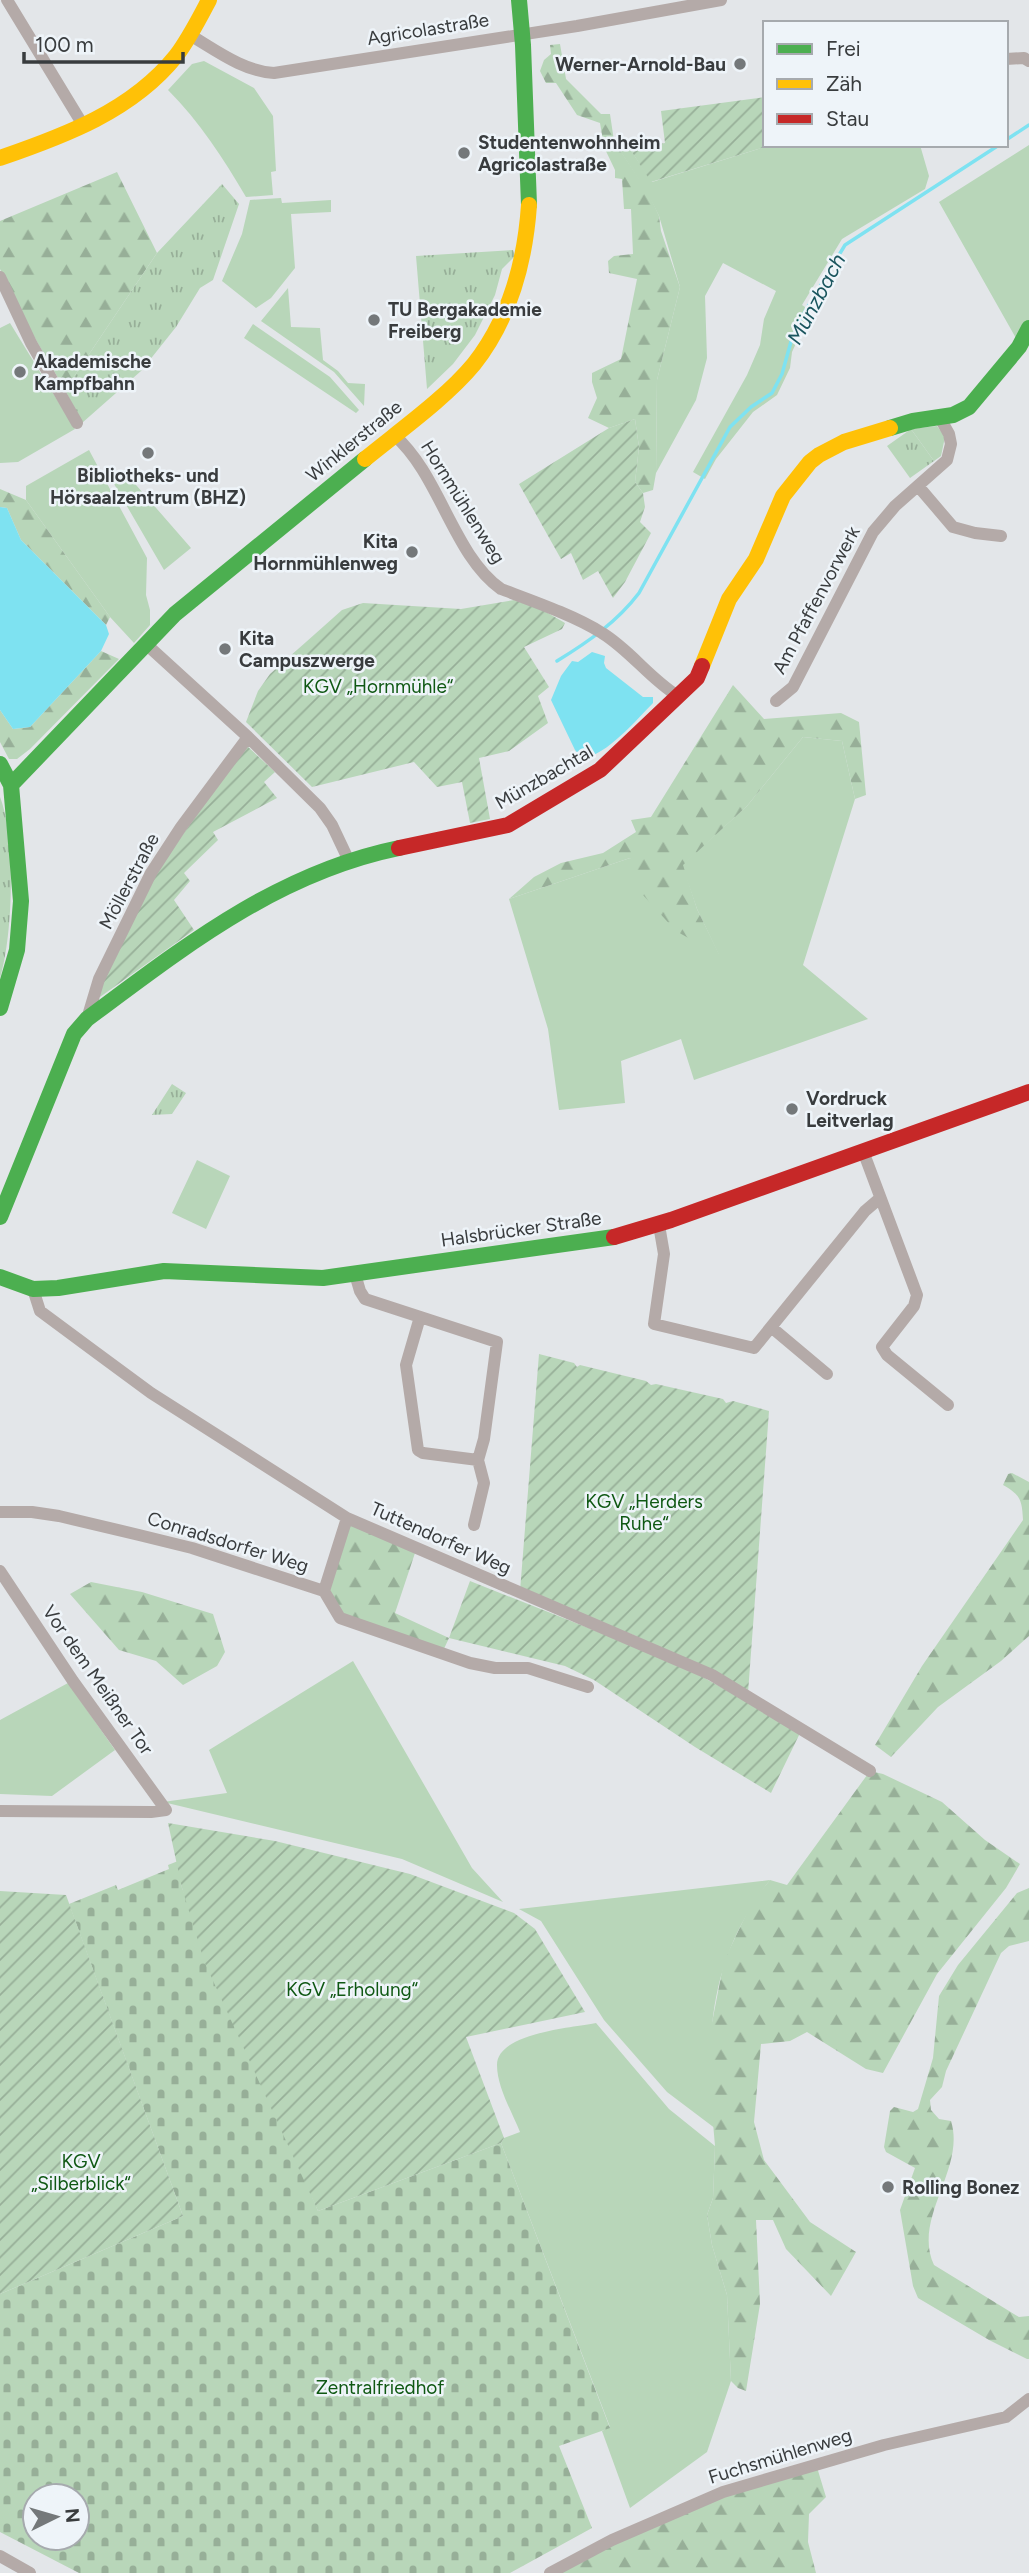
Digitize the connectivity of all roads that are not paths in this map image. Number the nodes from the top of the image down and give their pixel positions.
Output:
1 (6, 0) edge
2 (209, 0) edge
3 (519, 0) edge
4 (721, 0) edge
5 (523, 34) junction
6 (191, 35) junction
7 (1008, 59) edge
8 (1029, 61) edge
9 (83, 125) junction
10 (0, 158) edge
11 (0, 277) edge
12 (1027, 337) edge
13 (940, 418) junction
14 (77, 423) dead end
15 (394, 435) junction
16 (918, 486) junction
17 (1001, 536) dead end
18 (146, 645) junction
19 (678, 696) junction
20 (776, 701) dead end
21 (248, 737) junction
22 (0, 764) edge
23 (11, 785) junction
24 (349, 861) junction
25 (0, 1008) edge
26 (87, 1019) junction
27 (1029, 1092) edge
28 (863, 1152) junction
29 (880, 1199) junction
30 (0, 1217) edge
31 (659, 1225) junction
32 (355, 1274) junction
33 (0, 1277) edge
34 (33, 1289) junction
35 (420, 1317) junction
36 (771, 1327) junction
37 (827, 1374) dead end
38 (948, 1405) dead end
39 (478, 1460) junction
40 (0, 1512) edge
41 (347, 1518) junction
42 (474, 1525) dead end
43 (0, 1570) edge
44 (324, 1591) junction
45 (588, 1687) dead end
46 (870, 1771) dead end
47 (0, 1811) edge
48 (1029, 2399) edge
49 (0, 2556) edge
50 (30, 2573) edge
51 (550, 2573) edge

1 - 9 street
2 - 6 street
3 - 5 street, Winklerstraße
4 - 5 street, Agricolastraße
5 - 6 street, Agricolastraße
5 - 15 street, Winklerstraße
6 - 9 street
7 - 8 street
9 - 10 street
11 - 14 street
12 - 13 street, Münzbachtal
13 - 16 street, Am Pfaffenvorwerk
13 - 19 street, Münzbachtal
15 - 18 street, Winklerstraße
15 - 19 street, Hornmühlenweg
16 - 17 street
16 - 20 street, Am Pfaffenvorwerk
18 - 21 street
18 - 23 street, Winklerstraße
19 - 24 street, Münzbachtal
21 - 24 street
21 - 26 street, Möllerstraße
22 - 23 street
23 - 25 street
24 - 26 street, Münzbachtal
26 - 30 street, Münzbachtal
27 - 28 street, Halsbrücker Straße
28 - 29 street
28 - 31 street, Halsbrücker Straße
29 - 36 street
29 - 38 street
31 - 32 street, Halsbrücker Straße
31 - 36 street
32 - 34 street, Halsbrücker Straße
32 - 35 street
33 - 34 street, Halsbrücker Straße
34 - 41 street, Tuttendorfer Weg
35 - 39 street
35 - 39 street
36 - 37 street
39 - 42 street
40 - 44 street, Conradsdorfer Weg
41 - 44 street
41 - 46 street, Tuttendorfer Weg
43 - 47 street, Vor dem Meißner Tor
44 - 45 street, Conradsdorfer Weg
48 - 51 street, Fuchsmühlenweg
49 - 50 street

